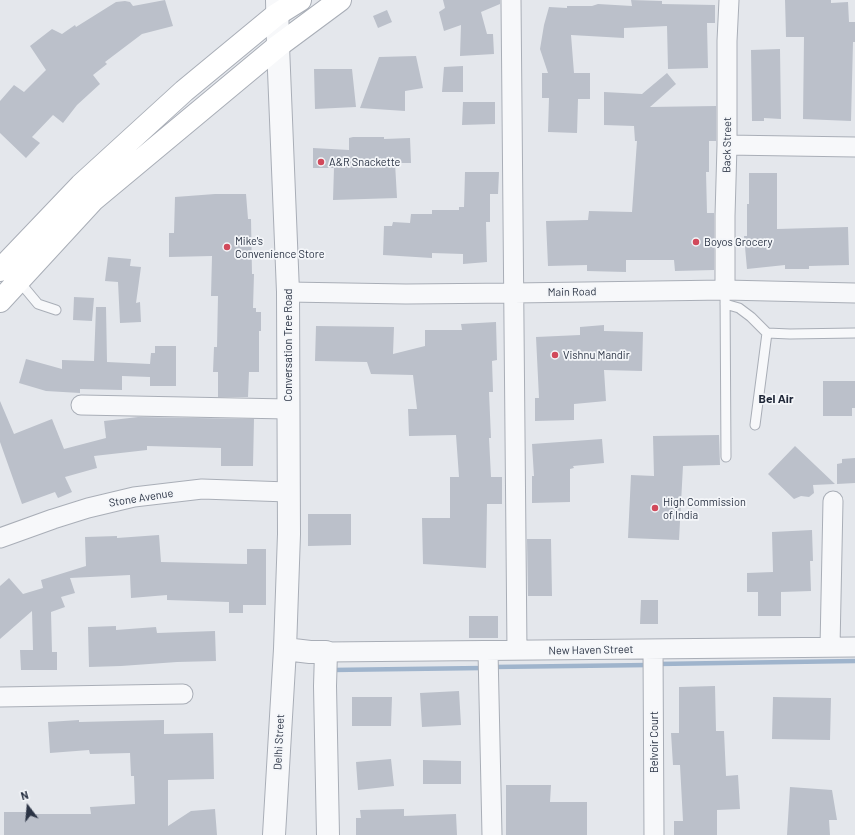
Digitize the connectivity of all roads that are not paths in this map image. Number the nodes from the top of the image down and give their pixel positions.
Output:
1 (300, 0) edge
2 (340, 0) edge
3 (511, 0) edge
4 (729, 0) edge
5 (277, 8) edge
6 (278, 46) junction
7 (727, 145) junction
8 (855, 147) edge
9 (9, 275) edge
10 (288, 292) junction
11 (855, 292) edge
12 (514, 293) junction
13 (725, 297) junction
14 (0, 301) edge
15 (56, 310) dead end
16 (855, 332) edge
17 (767, 333) junction
18 (81, 405) dead end
19 (288, 409) junction
20 (755, 425) dead end
21 (726, 457) dead end
22 (288, 492) junction
23 (833, 501) dead end
24 (0, 538) edge
25 (830, 647) junction
26 (855, 647) edge
27 (285, 649) junction
28 (654, 649) junction
29 (517, 650) junction
30 (488, 651) junction
31 (326, 657) junction
32 (183, 694) dead end
33 (0, 697) edge
34 (274, 835) edge
35 (328, 835) edge
36 (492, 835) edge
37 (654, 835) edge

1 - 5 main road
2 - 6 main road
3 - 12 street
4 - 7 street, Back Street
5 - 6 street, Conversation Tree Road
5 - 9 main road
6 - 9 main road
6 - 10 street, Conversation Tree Road
7 - 8 street
7 - 13 street, Back Street
9 - 14 main road
9 - 15 lane
10 - 12 street, Main Road
10 - 19 street, Conversation Tree Road
11 - 13 street, Main Road
12 - 13 street, Main Road
12 - 29 street
13 - 17 lane
13 - 21 lane
16 - 17 lane
17 - 20 lane
18 - 19 street
19 - 22 street, Conversation Tree Road
22 - 24 street, Stone Avenue
22 - 27 street, Conversation Tree Road
23 - 25 street
25 - 26 street, New Haven Street
25 - 28 street, New Haven Street
27 - 31 street
27 - 34 street, Delhi Street
28 - 29 street, New Haven Street
28 - 37 street, Belvoir Court
29 - 30 street, New Haven Street
30 - 31 street, New Haven Street
30 - 36 street
31 - 35 street
32 - 33 street

